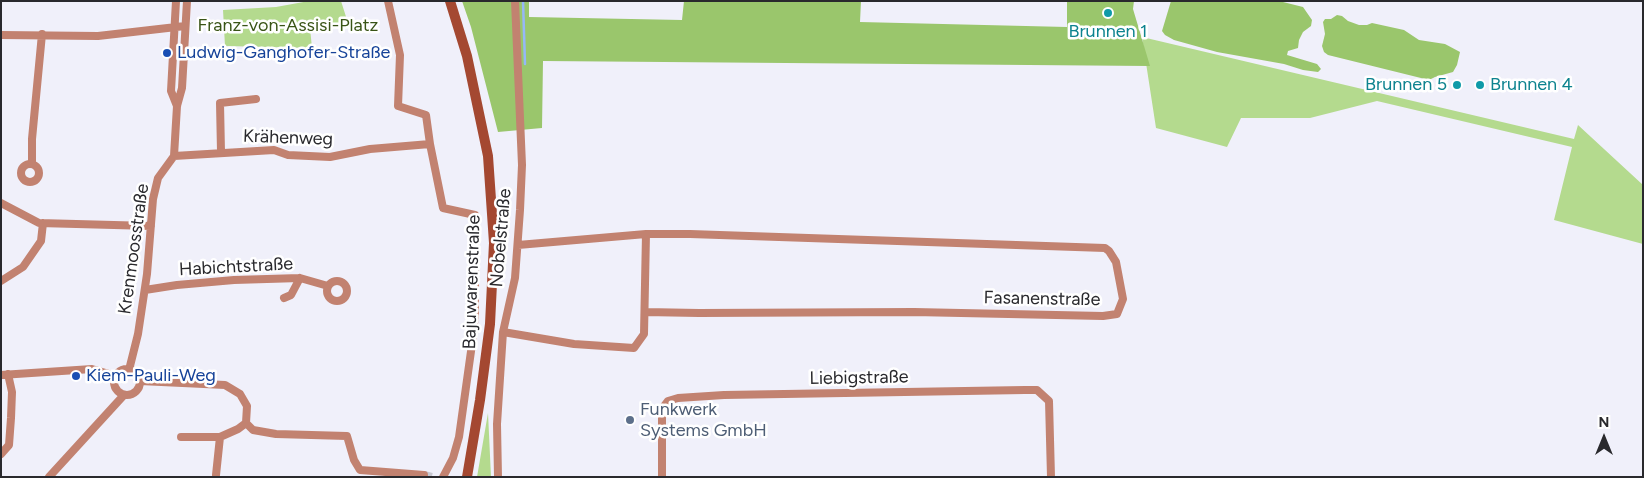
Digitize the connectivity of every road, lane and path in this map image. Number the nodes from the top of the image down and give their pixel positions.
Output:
1 (176, 1) edge
2 (187, 1) edge
3 (388, 1) edge
4 (450, 1) edge
5 (516, 1) edge
6 (185, 26) junction
7 (174, 27) junction
8 (42, 34) junction
9 (1, 35) edge
10 (256, 99) dead end
11 (177, 106) junction
12 (430, 144) junction
13 (221, 152) junction
14 (174, 156) junction
15 (32, 163) dead end
16 (1, 202) edge
17 (42, 223) junction
18 (151, 226) junction
19 (646, 234) junction
20 (518, 245) junction
21 (300, 278) junction
22 (1, 281) edge
23 (328, 286) dead end
24 (145, 290) junction
25 (284, 298) dead end
26 (645, 312) junction
27 (503, 332) junction
28 (129, 370) junction
29 (4, 374) edge
30 (116, 376) junction
31 (140, 381) junction
32 (124, 395) junction
33 (246, 424) junction
34 (181, 437) dead end
35 (220, 437) junction
36 (1, 454) edge
37 (216, 475) dead end
38 (424, 476) dead end
39 (49, 477) edge
40 (443, 477) edge
41 (468, 477) edge
42 (498, 477) edge
43 (662, 477) edge
44 (1051, 477) edge

1 - 7 street
2 - 6 street
3 - 12 street
4 - 41 main road, Bajuwarenstraße
5 - 20 street, Nobelstraße
6 - 7 street
6 - 11 street
7 - 8 street
7 - 11 street
8 - 9 street
8 - 15 street
10 - 13 street
11 - 14 street
12 - 13 street, Krähenweg
12 - 40 street
13 - 14 street, Krähenweg
14 - 18 street, Krenmoosstraße
16 - 17 street
17 - 18 street
17 - 22 street
18 - 24 street, Krenmoosstraße
19 - 20 street, Fasanenstraße
19 - 26 street
19 - 26 street, Fasanenstraße
20 - 27 street, Nobelstraße
21 - 23 street, Habichtstraße
21 - 24 street, Habichtstraße
21 - 25 street
24 - 28 street, Krenmoosstraße
26 - 27 street
27 - 42 street, Nobelstraße
28 - 30 street
28 - 31 street
29 - 30 street
29 - 36 street
30 - 32 street
31 - 32 street
31 - 33 street
32 - 39 street
33 - 35 street
33 - 38 street
34 - 35 street
35 - 37 street
43 - 44 street, Liebigstraße

